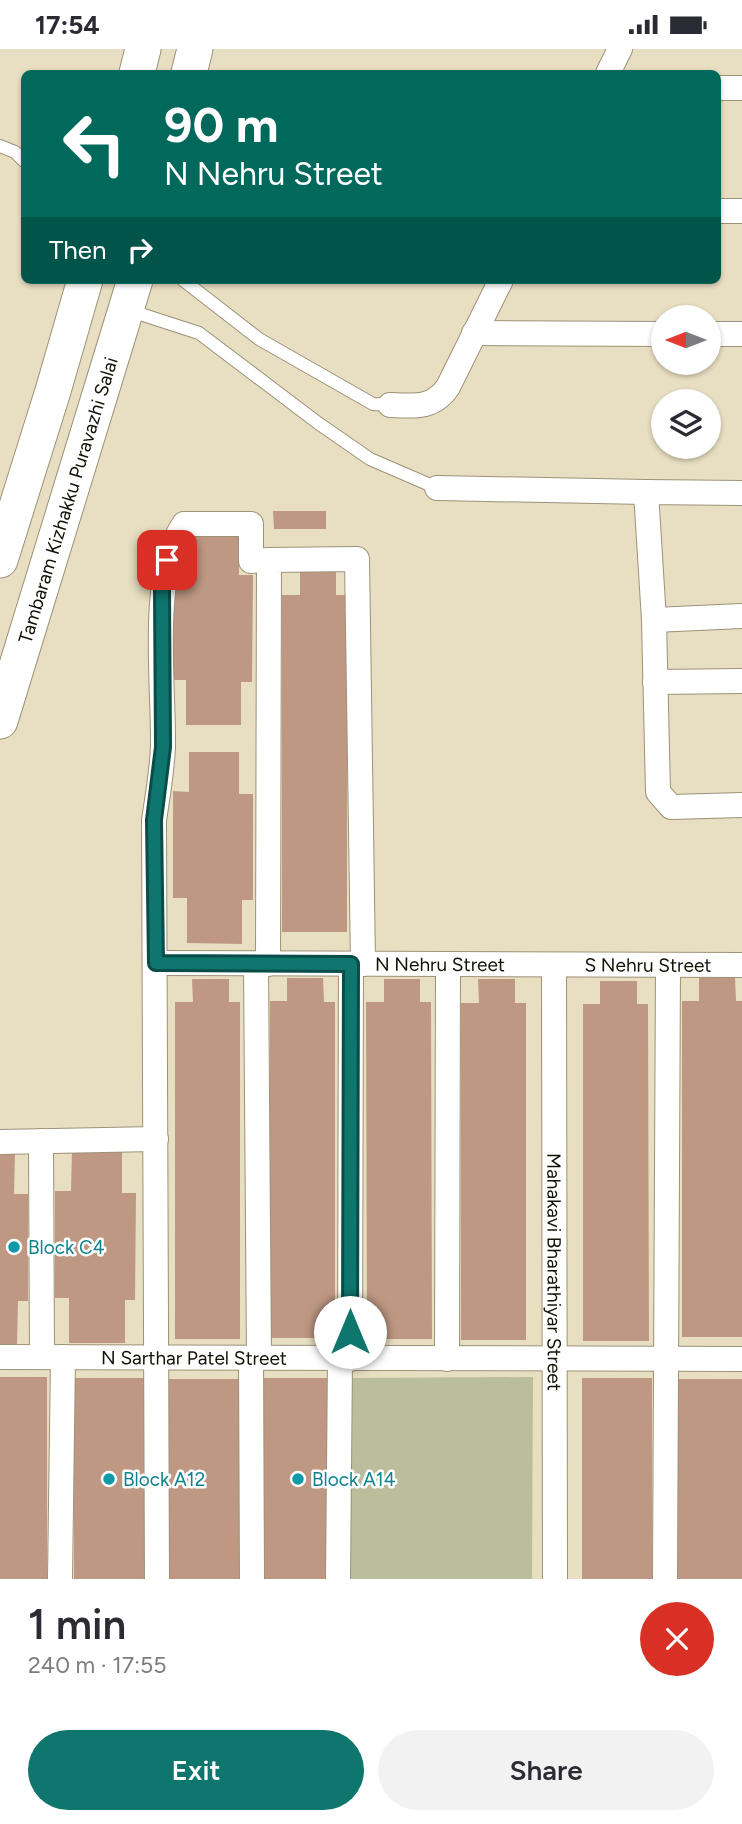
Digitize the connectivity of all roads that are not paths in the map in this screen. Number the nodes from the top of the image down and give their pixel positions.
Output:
1 (143, 49) edge
2 (195, 49) edge
3 (620, 49) edge
4 (138, 70) edge
5 (190, 70) edge
6 (610, 70) edge
7 (721, 88) edge
8 (742, 88) edge
9 (0, 146) edge
10 (21, 158) edge
11 (721, 211) edge
12 (742, 211) edge
13 (84, 284) edge
14 (188, 284) edge
15 (499, 284) edge
16 (131, 295) edge
17 (474, 333) junction
18 (651, 334) edge
19 (721, 334) edge
20 (742, 334) edge
21 (390, 405) joint
22 (437, 488) joint
23 (646, 492) junction
24 (742, 493) edge
25 (0, 560) edge
26 (269, 560) junction
27 (742, 616) edge
28 (654, 620) junction
29 (742, 681) edge
30 (654, 683) junction
31 (0, 721) edge
32 (742, 806) edge
33 (156, 963) junction
34 (262, 964) junction
35 (357, 964) junction
36 (448, 965) junction
37 (742, 965) edge
38 (554, 966) junction
39 (668, 966) junction
40 (156, 1139) junction
41 (41, 1141) junction
42 (0, 1142) edge
43 (0, 1357) edge
44 (52, 1357) junction
45 (156, 1358) junction
46 (255, 1358) junction
47 (345, 1359) junction
48 (447, 1359) junction
49 (667, 1359) junction
50 (742, 1359) edge
51 (555, 1360) junction
52 (60, 1579) edge
53 (157, 1579) edge
54 (251, 1579) edge
55 (338, 1579) edge
56 (555, 1579) edge
57 (666, 1579) edge

1 - 4 main road
2 - 5 main road
3 - 6 street
7 - 8 street
9 - 10 lane
11 - 12 street
13 - 25 main road
14 - 21 lane
15 - 17 street
16 - 22 lane
16 - 31 main road, Tambaram Kizhakku Puravazhi Salai
17 - 18 street
17 - 21 street
19 - 20 street
22 - 23 street
23 - 24 street
23 - 28 street
26 - 33 street
26 - 34 street
26 - 35 street
27 - 28 street
28 - 30 street
29 - 30 street
30 - 32 street
33 - 34 street, N Nehru Street
33 - 40 street
34 - 35 street, N Nehru Street
34 - 46 street
35 - 36 street, N Nehru Street
35 - 47 street
36 - 38 street, N Nehru Street
36 - 48 street
37 - 39 street, S Nehru Street
38 - 39 street, S Nehru Street
38 - 51 street, Mahakavi Bharathiyar Street
39 - 49 street
40 - 41 street
40 - 45 street
41 - 42 street
41 - 44 street
43 - 44 street, N Sarthar Patel Street
44 - 45 street, N Sarthar Patel Street
44 - 52 street
45 - 46 street, N Sarthar Patel Street
45 - 53 street
46 - 47 street, N Sarthar Patel Street
46 - 54 street
47 - 48 street, N Sarthar Patel Street
47 - 55 street
48 - 51 street, N Sarthar Patel Street
49 - 50 street, N Sarthar Patel Street
49 - 51 street, N Sarthar Patel Street
49 - 57 street
51 - 56 street, Mahakavi Bharathiyar Street

